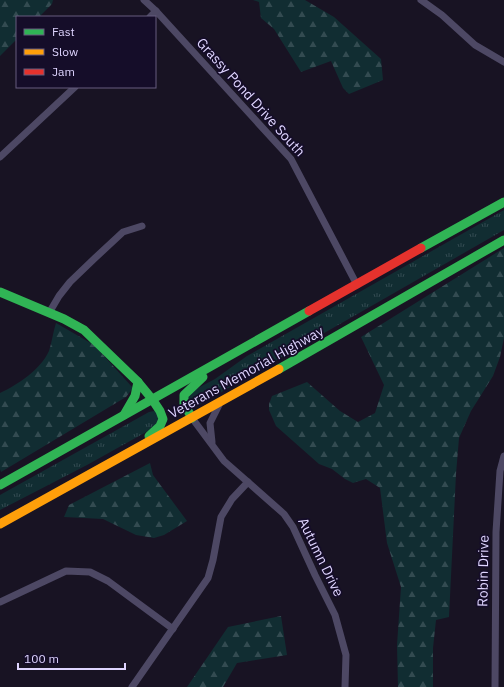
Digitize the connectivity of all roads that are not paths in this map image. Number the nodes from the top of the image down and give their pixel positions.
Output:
1 (144, 0) edge
2 (421, 0) edge
3 (156, 11) junction
4 (151, 16) edge
5 (504, 62) edge
6 (74, 88) edge
7 (0, 157) edge
8 (504, 202) edge
9 (142, 226) dead end
10 (504, 240) edge
11 (357, 285) junction
12 (0, 292) edge
13 (48, 313) junction
14 (219, 362) junction
15 (138, 382) junction
16 (152, 399) junction
17 (220, 403) junction
18 (124, 415) junction
19 (192, 418) junction
20 (212, 444) junction
21 (504, 456) edge
22 (117, 461) junction
23 (248, 482) junction
24 (0, 485) edge
25 (0, 524) edge
26 (0, 602) edge
27 (173, 629) junction
28 (132, 687) edge
29 (345, 687) edge
30 (495, 687) edge

1 - 3 street, Grassy Pond Drive South
2 - 5 street
3 - 4 street
3 - 11 street, Grassy Pond Drive South
6 - 7 street
8 - 11 main road, Veterans Memorial Highway
9 - 13 street
10 - 17 main road, Veterans Memorial Highway
11 - 14 main road, Veterans Memorial Highway
12 - 13 main road
13 - 15 main road
14 - 16 main road, Veterans Memorial Highway
14 - 19 main road
15 - 16 main road
15 - 18 main road
16 - 18 main road, Veterans Memorial Highway
16 - 22 main road
17 - 19 main road, Veterans Memorial Highway
17 - 20 street
18 - 24 main road, Veterans Memorial Highway
19 - 20 street, Autumn Drive
19 - 22 main road, Veterans Memorial Highway
20 - 23 street, Autumn Drive
21 - 30 street, Robin Drive
22 - 25 main road, Veterans Memorial Highway
23 - 27 street
23 - 29 street, Autumn Drive
26 - 27 street
27 - 28 street

